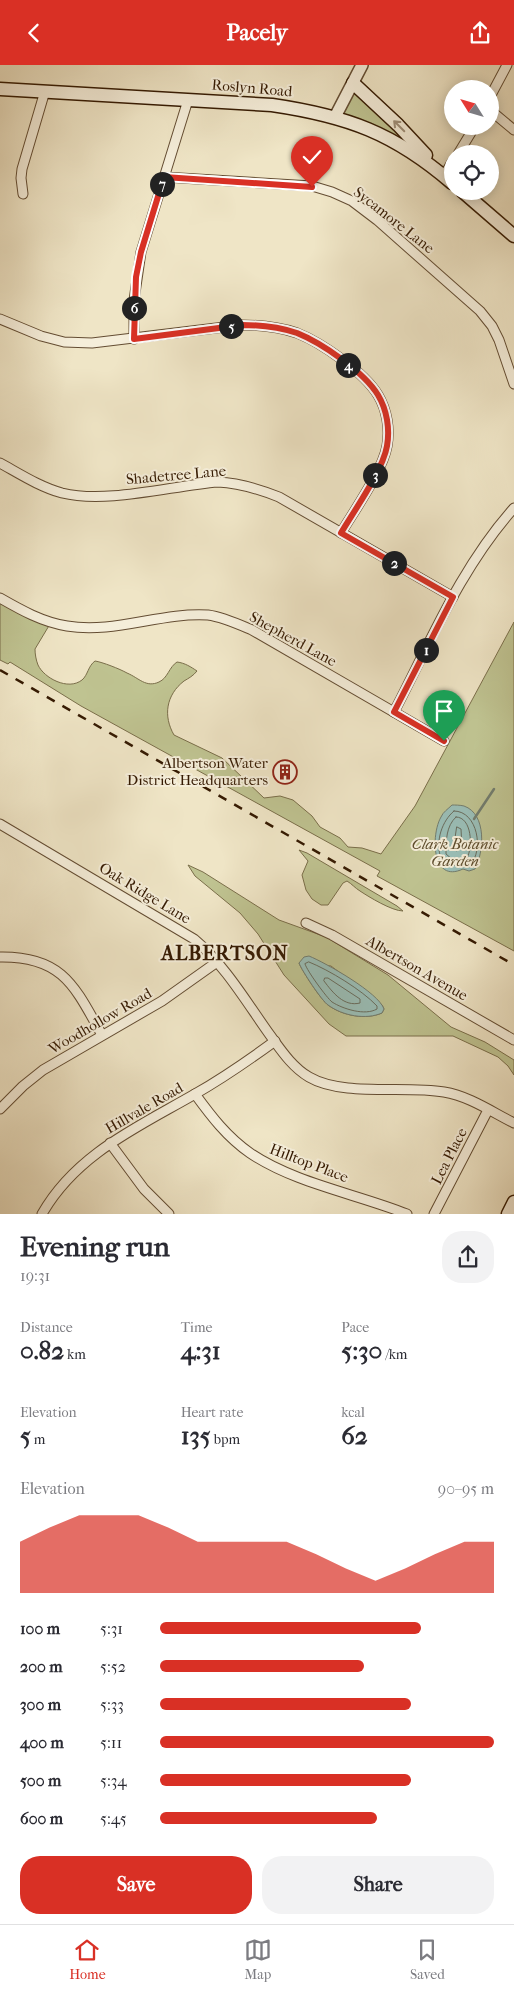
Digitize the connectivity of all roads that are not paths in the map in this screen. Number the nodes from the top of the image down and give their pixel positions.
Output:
1 (362, 65) edge
2 (507, 65) edge
3 (499, 80) edge
4 (353, 83) junction
5 (0, 89) edge
6 (45, 91) junction
7 (188, 99) junction
8 (335, 117) junction
9 (499, 118) edge
10 (514, 130) edge
11 (444, 175) edge
12 (444, 176) edge
13 (164, 177) junction
14 (23, 194) dead end
15 (472, 200) edge
16 (514, 236) edge
17 (0, 319) edge
18 (134, 339) junction
19 (514, 384) edge
20 (0, 463) edge
21 (514, 509) edge
22 (341, 533) junction
23 (453, 597) junction
24 (0, 598) edge
25 (394, 712) junction
26 (444, 741) dead end
27 (0, 824) edge
28 (306, 923) dead end
29 (0, 957) edge
30 (217, 961) junction
31 (102, 1035) junction
32 (514, 1040) edge
33 (274, 1041) junction
34 (195, 1094) junction
35 (0, 1109) edge
36 (488, 1110) junction
37 (514, 1123) edge
38 (110, 1143) junction
39 (514, 1202) edge
40 (164, 1213) edge
41 (42, 1214) edge
42 (407, 1214) edge
43 (434, 1214) edge
44 (508, 1214) edge

1 - 4 street
2 - 3 street
4 - 8 street
11 -> 4 main road
5 - 6 main road, Roslyn Road
6 - 7 main road, Roslyn Road
6 - 14 street
7 - 8 main road, Roslyn Road
7 - 13 street
8 - 12 main road, Roslyn Road
9 - 10 street
13 - 18 street
13 - 19 street, Sycamore Lane
15 - 16 main road
17 - 18 street
18 - 22 street
20 - 22 street, Shadetree Lane
21 - 23 street
22 - 23 street, Shadetree Lane
23 - 25 street
24 - 25 street, Shepherd Lane
25 - 26 street, Shepherd Lane
27 - 30 street, Oak Ridge Lane
28 - 32 street, Albertson Avenue
29 - 31 street
30 - 31 street, Woodhollow Road
30 - 33 street, Oak Ridge Lane
31 - 35 street, Woodhollow Road
33 - 34 street, Hillvale Road
33 - 36 street, Oak Ridge Lane
34 - 38 street, Hillvale Road
34 - 42 street, Hilltop Place
36 - 37 street, Oak Ridge Lane
36 - 43 street, Lea Place
38 - 40 street
38 - 41 street, Hillvale Road
39 - 44 main road

